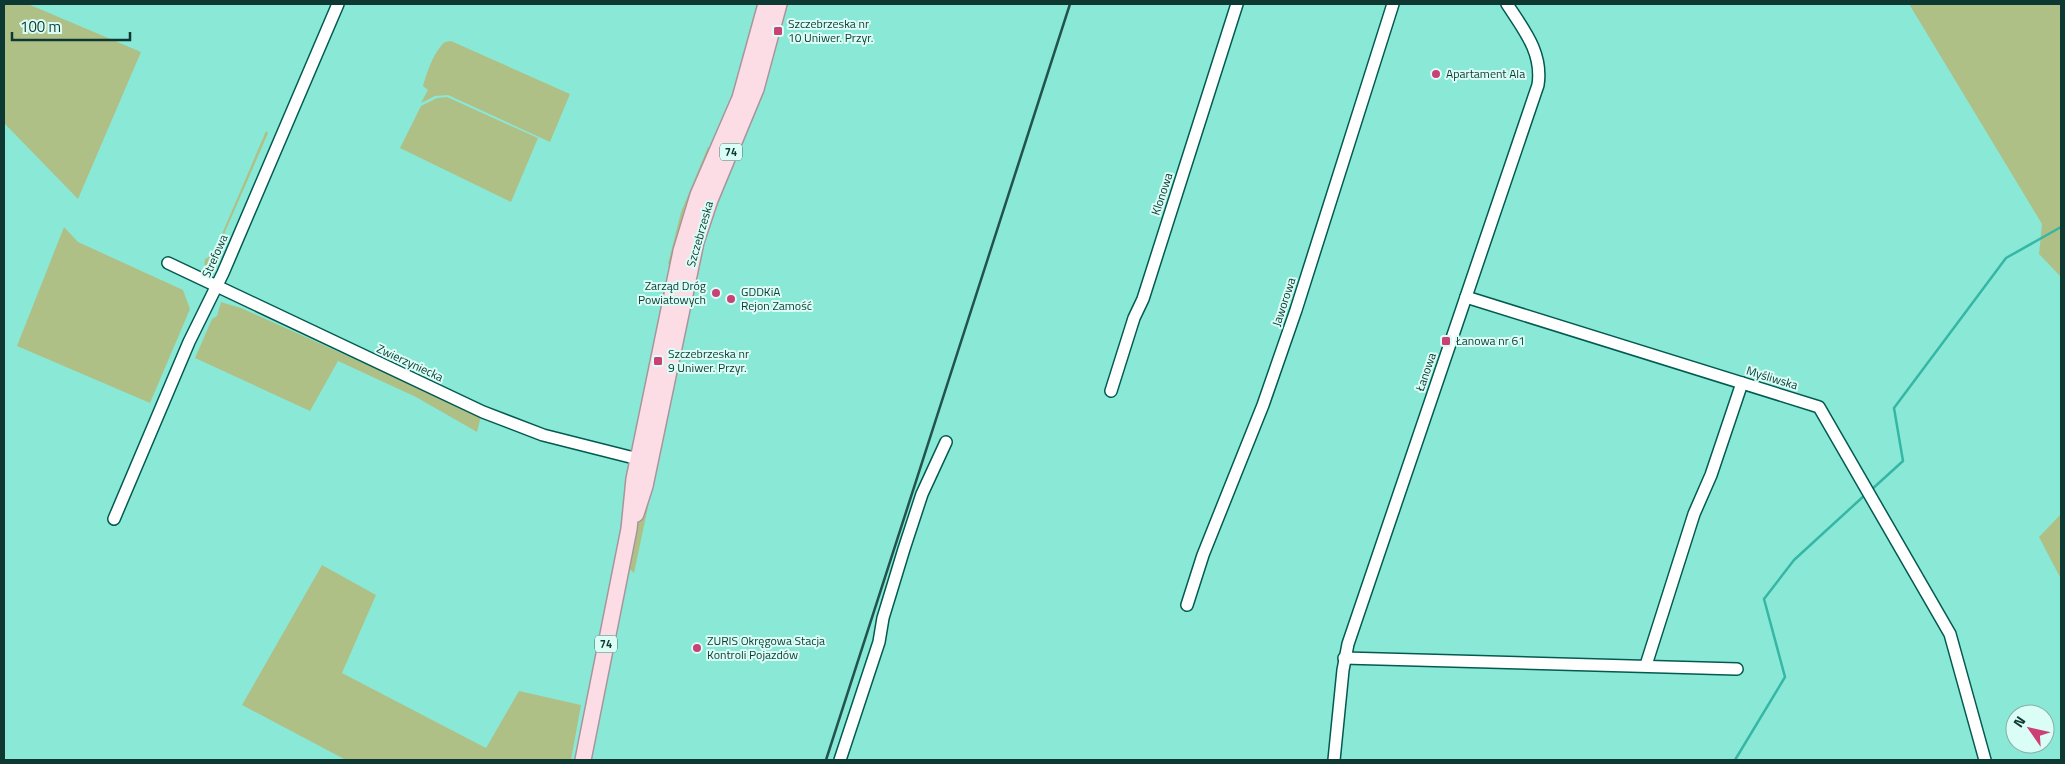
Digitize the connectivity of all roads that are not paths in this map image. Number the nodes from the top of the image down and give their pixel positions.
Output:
1 (338, 4) edge
2 (766, 4) edge
3 (779, 4) edge
4 (1237, 4) edge
5 (1393, 4) edge
6 (1507, 4) edge
7 (168, 263) dead end
8 (217, 287) junction
9 (1466, 297) junction
10 (1742, 383) junction
11 (1111, 391) dead end
12 (946, 442) dead end
13 (644, 461) junction
14 (114, 519) dead end
15 (1187, 605) dead end
16 (1344, 658) junction
17 (1646, 665) junction
18 (1737, 669) dead end
19 (583, 760) edge
20 (840, 760) edge
21 (1334, 760) edge
22 (1985, 760) edge

1 - 8 street, Strefowa
2 - 13 main road, Szczebrzeska / 74
3 - 13 main road, Szczebrzeska / 74
4 - 11 street, Klonowa
5 - 15 street, Jaworowa
6 - 9 street, Łanowa
7 - 8 street, Zwierzyniecka
8 - 13 street, Zwierzyniecka
8 - 14 street, Strefowa
9 - 10 street, Myśliwska
9 - 16 street, Łanowa
10 - 17 street
10 - 22 street, Myśliwska
12 - 20 street
13 - 19 main road, Szczebrzeska / 74
16 - 17 street
16 - 21 street, Łanowa
17 - 18 street

